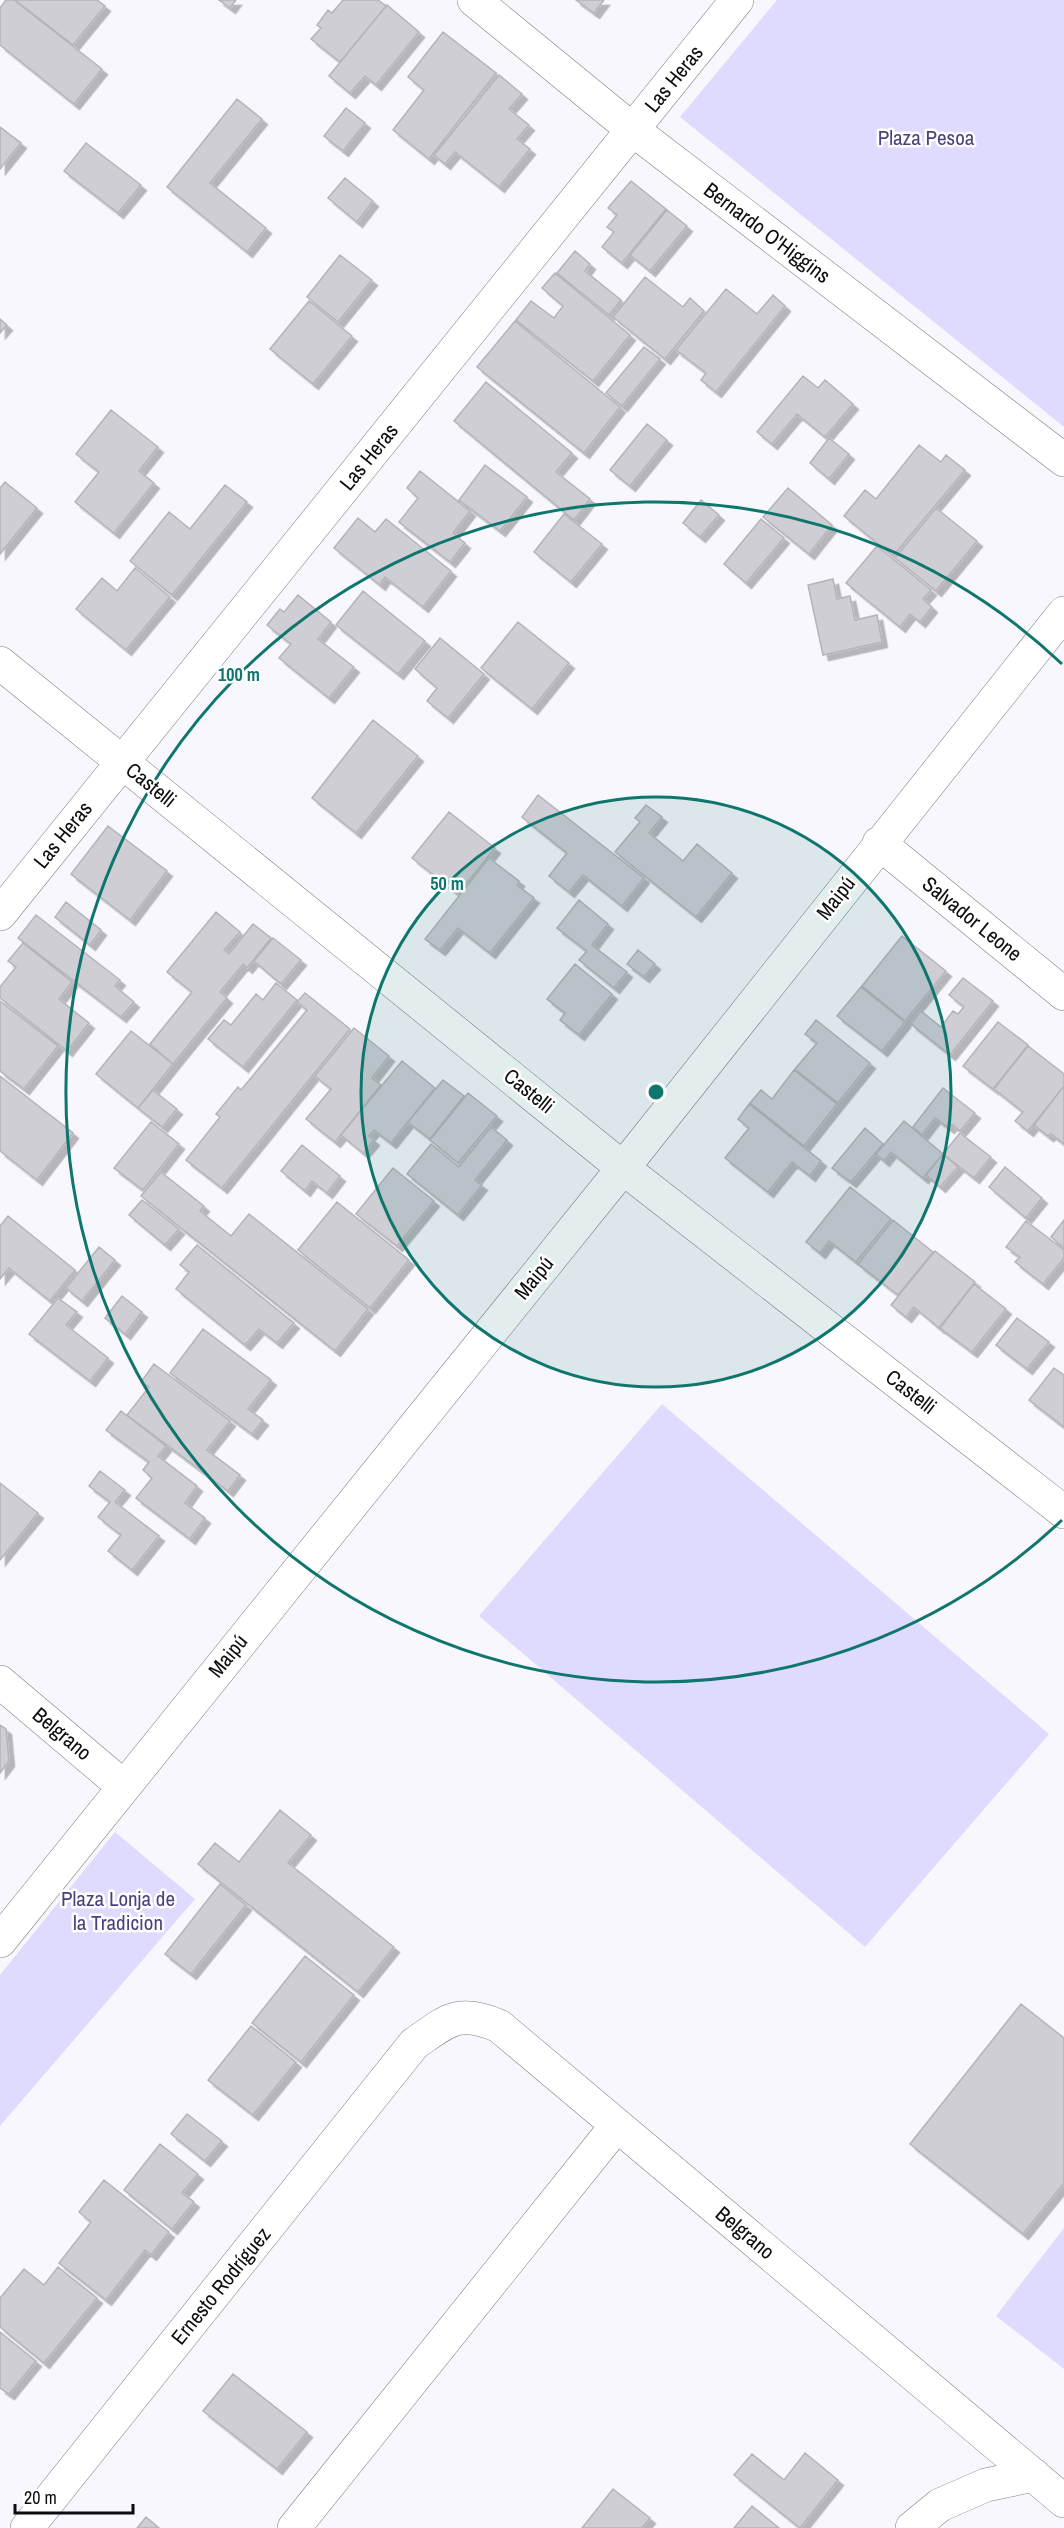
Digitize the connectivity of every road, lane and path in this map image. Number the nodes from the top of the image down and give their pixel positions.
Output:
1 (474, 0) edge
2 (737, 0) edge
3 (633, 129) junction
4 (1064, 460) edge
5 (1064, 613) edge
6 (0, 663) edge
7 (123, 762) junction
8 (879, 843) junction
9 (0, 914) edge
10 (1064, 994) edge
11 (623, 1168) junction
12 (1064, 1512) edge
13 (0, 1683) edge
14 (123, 1786) junction
15 (0, 1941) edge
16 (414, 2044) joint
17 (617, 2125) junction
18 (1034, 2475) junction
19 (1064, 2501) edge
20 (27, 2528) edge
21 (294, 2528) edge
22 (912, 2528) edge

1 - 3 street, Bernardo O'Higgins
2 - 3 street, Las Heras
3 - 4 street, Bernardo O'Higgins
3 - 7 street, Las Heras
5 - 8 street, Maipú
6 - 7 street, Castelli
7 - 9 street, Las Heras
7 - 11 street, Castelli
8 - 10 street, Salvador Leone
8 - 11 street, Maipú
11 - 12 street, Castelli
11 - 14 street, Maipú
13 - 14 street, Belgrano
14 - 15 street, Maipú
16 - 17 street, Belgrano
16 - 20 street, Ernesto Rodríguez
17 - 18 street, Belgrano
17 - 21 street
18 - 19 street, Belgrano
18 - 22 street

